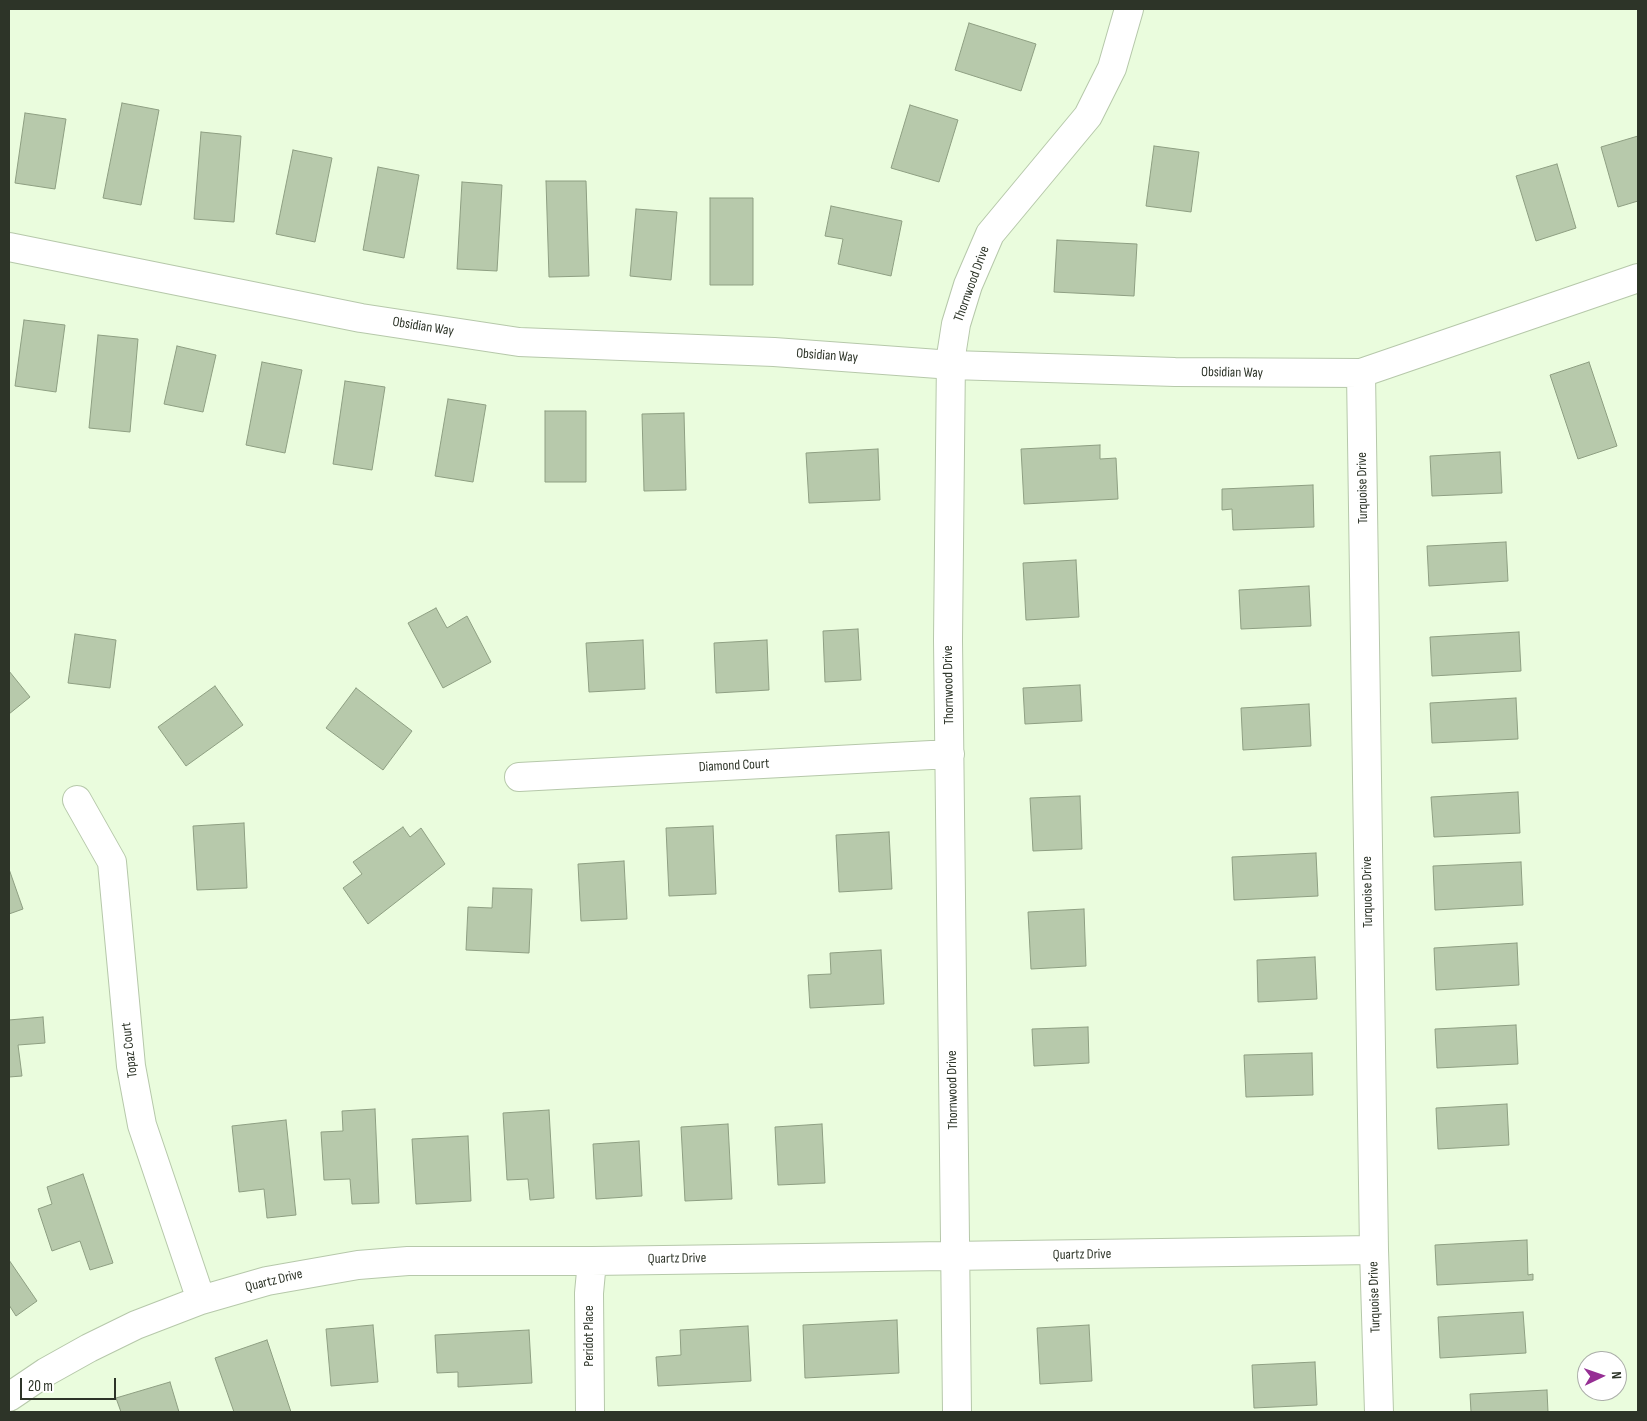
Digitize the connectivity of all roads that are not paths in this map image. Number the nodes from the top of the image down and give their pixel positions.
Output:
1 (1129, 9) edge
2 (9, 247) edge
3 (1638, 278) edge
4 (952, 366) junction
5 (1361, 373) junction
6 (950, 754) junction
7 (519, 778) dead end
8 (77, 800) dead end
9 (1374, 1250) junction
10 (955, 1256) junction
11 (592, 1261) junction
12 (201, 1300) junction
13 (9, 1397) edge
14 (590, 1412) edge
15 (957, 1412) edge
16 (1379, 1412) edge

1 - 4 street, Thornwood Drive
2 - 4 street, Obsidian Way
3 - 5 street, Obsidian Way
4 - 5 street, Obsidian Way
4 - 6 street, Thornwood Drive
5 - 9 street, Turquoise Drive
6 - 7 street, Diamond Court
6 - 10 street, Thornwood Drive
8 - 12 street, Topaz Court
9 - 10 street, Quartz Drive
9 - 16 street, Turquoise Drive
10 - 11 street, Quartz Drive
10 - 15 street, Thornwood Drive
11 - 12 street, Quartz Drive
11 - 14 street, Peridot Place
12 - 13 street, Quartz Drive

